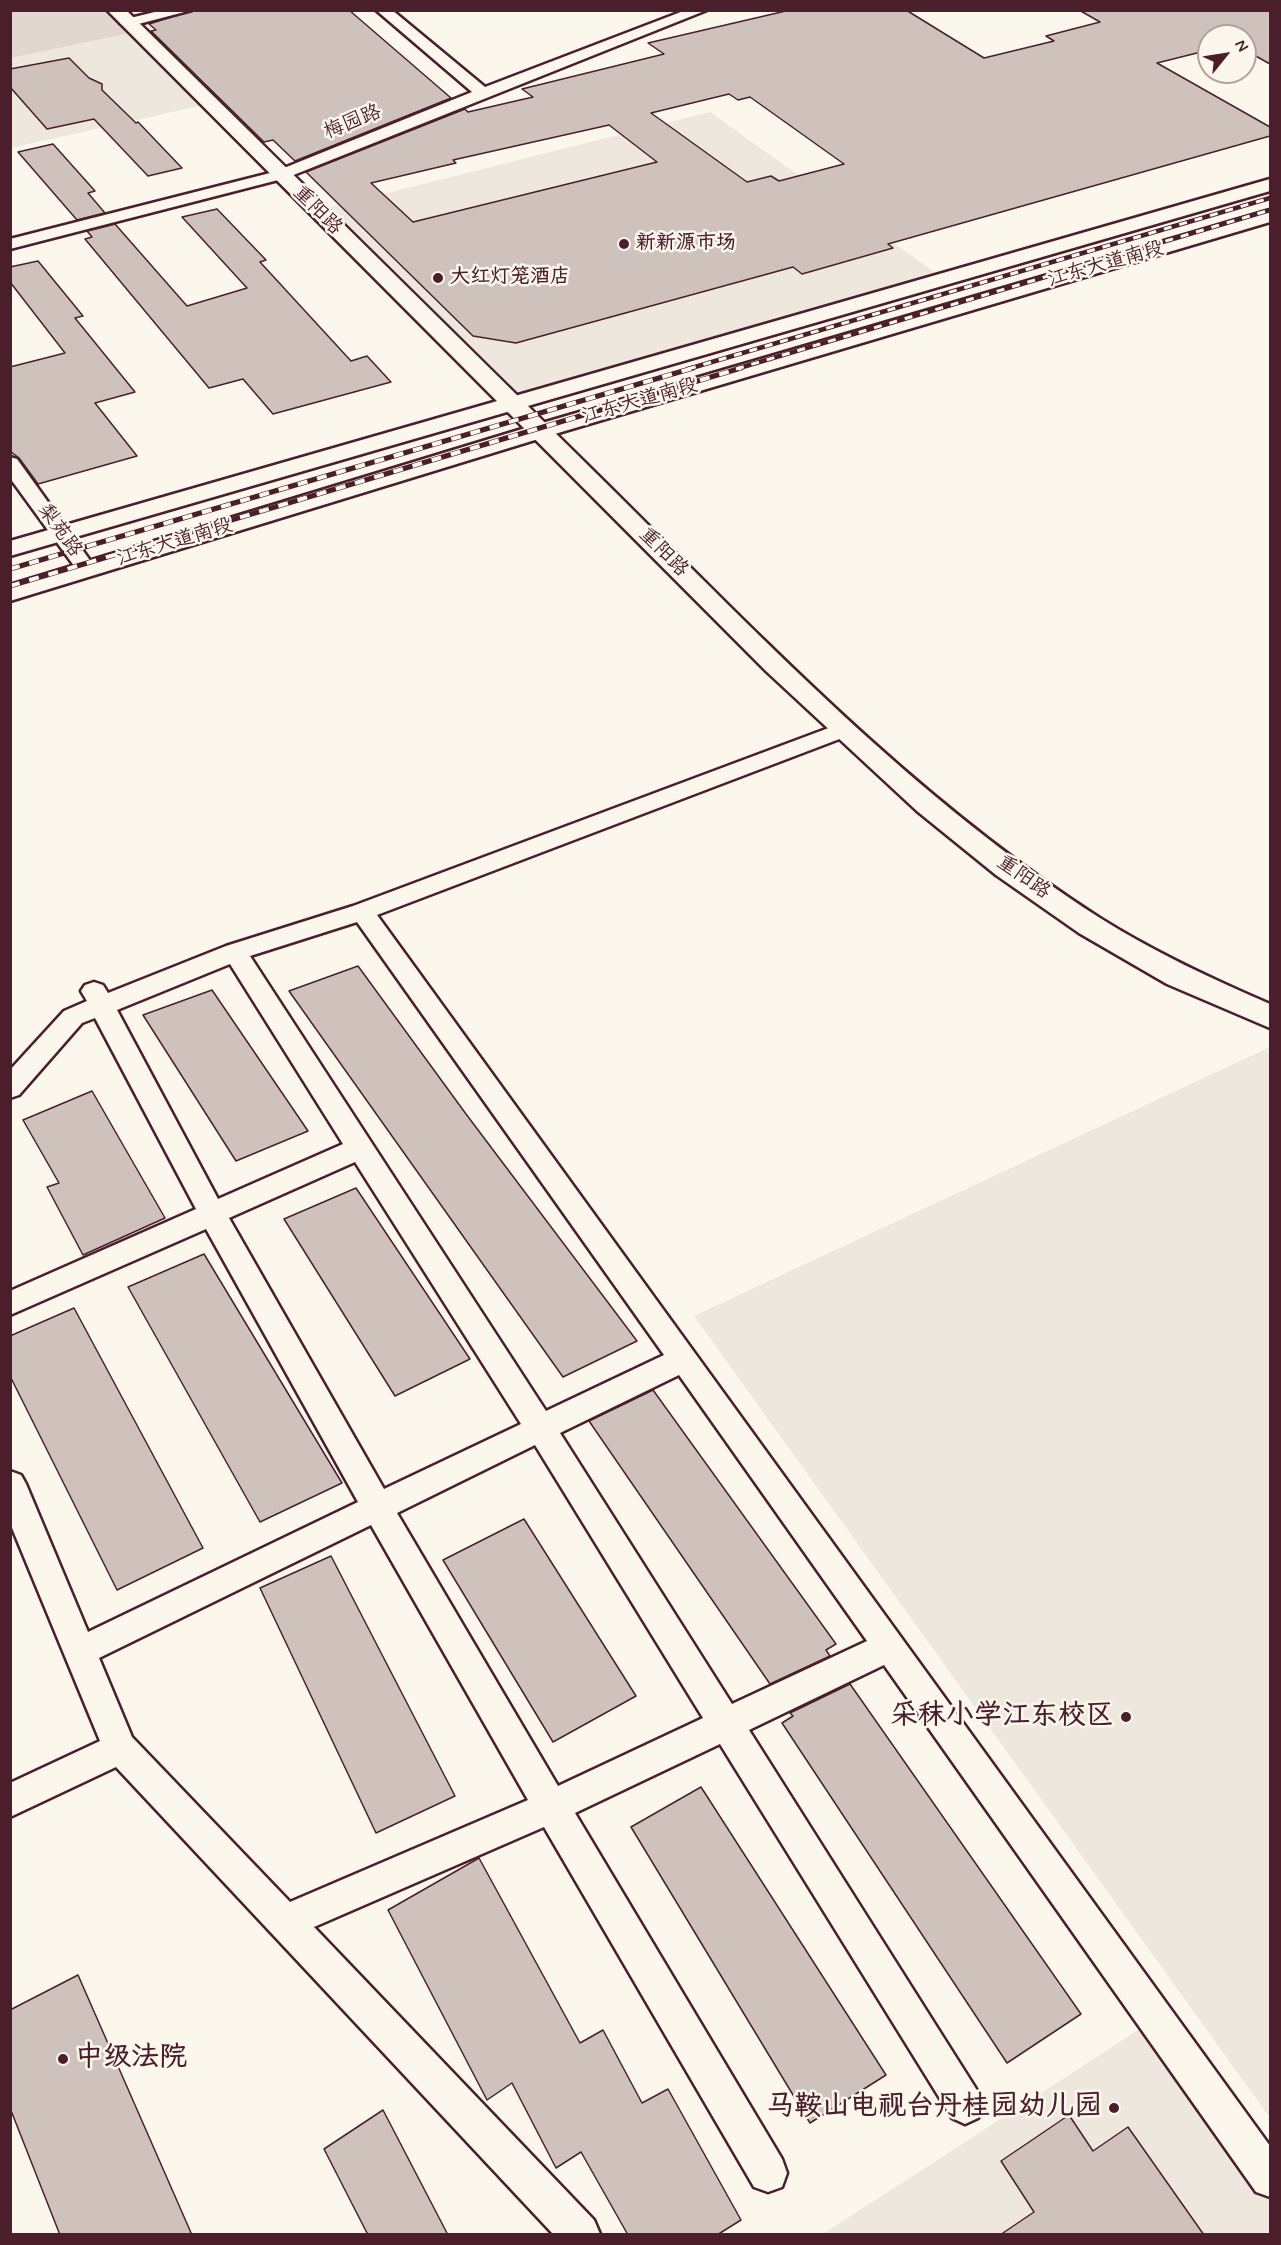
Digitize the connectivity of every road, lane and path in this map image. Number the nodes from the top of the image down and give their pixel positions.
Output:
1 (185, 10) edge
2 (383, 10) edge
3 (700, 10) edge
4 (121, 17) edge
5 (483, 93) junction
6 (280, 175) junction
7 (1270, 185) edge
8 (1270, 216) edge
9 (10, 244) edge
10 (512, 404) junction
11 (540, 431) junction
12 (10, 462) edge
13 (60, 534) junction
14 (10, 549) edge
15 (87, 570) junction
16 (10, 593) edge
17 (842, 730) junction
18 (362, 912) junction
19 (235, 952) junction
20 (98, 999) junction
21 (1270, 1017) edge
22 (10, 1088) edge
23 (360, 1148) junction
24 (212, 1214) junction
25 (10, 1304) edge
26 (684, 1359) junction
27 (540, 1427) junction
28 (10, 1484) edge
29 (378, 1506) junction
30 (889, 1646) junction
31 (79, 1652) junction
32 (120, 1748) junction
33 (10, 1800) edge
34 (551, 1807) junction
35 (285, 1922) junction
36 (965, 2105) dead end
37 (768, 2173) dead end
38 (1270, 2178) edge
39 (580, 2235) edge

1 - 4 street
2 - 5 street
3 - 5 street, 梅园路
4 - 6 main road, 重阳路
5 - 6 street, 梅园路
6 - 9 street, 梅园路
6 - 10 main road, 重阳路
7 - 10 main road, 江东大道南段
8 - 11 main road, 江东大道南段
10 - 11 main road, 重阳路
10 - 13 main road, 江东大道南段
11 - 15 main road, 江东大道南段
11 - 17 main road, 重阳路
12 - 13 street, 梨苑路
13 - 14 main road, 江东大道南段
13 - 15 street, 梨苑路
15 - 16 main road, 江东大道南段
17 - 18 street
17 - 21 main road, 重阳路
18 - 19 street
18 - 26 street
19 - 20 street
19 - 23 street
20 - 22 street
20 - 24 street
23 - 24 street
23 - 27 street
24 - 25 street
24 - 29 street
26 - 27 street
26 - 30 street
27 - 29 street
27 - 36 street
28 - 31 street
29 - 31 street
29 - 34 street
30 - 34 street
30 - 38 street
31 - 32 street
32 - 33 street
32 - 35 street
34 - 35 street
34 - 37 street
35 - 39 street

